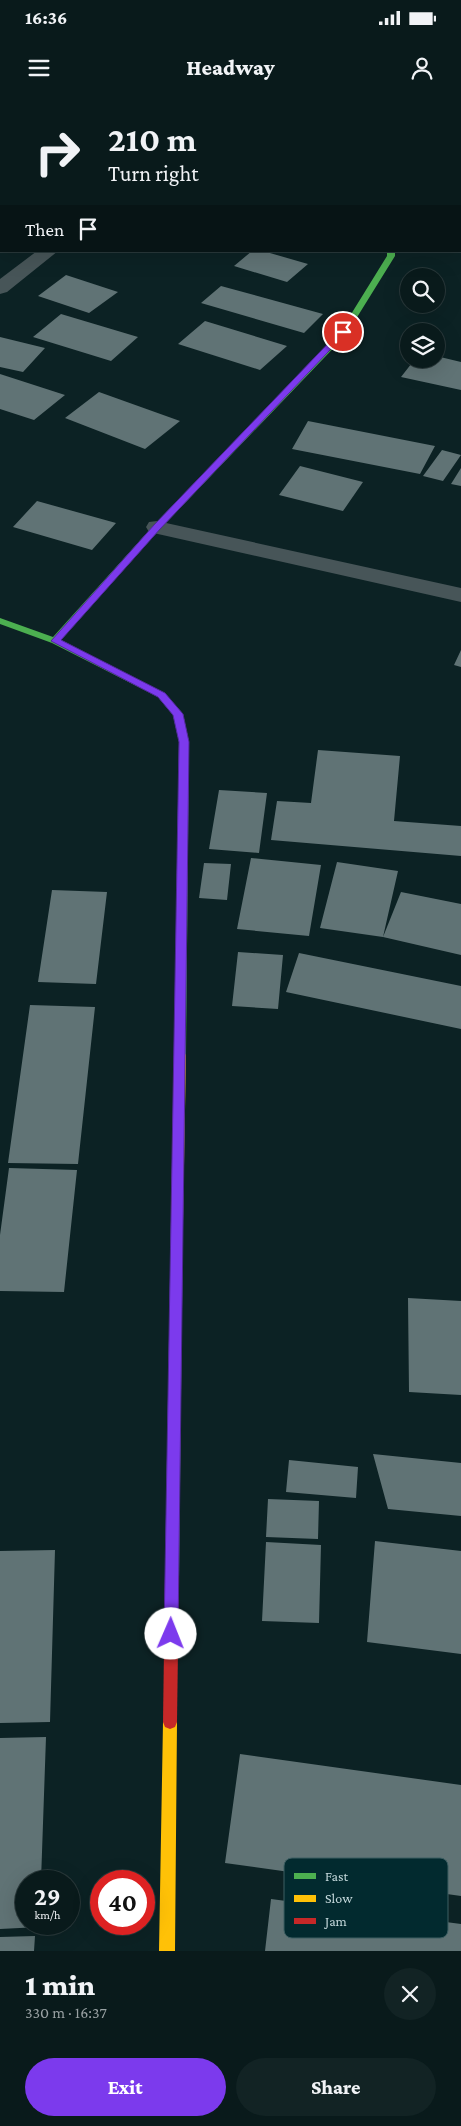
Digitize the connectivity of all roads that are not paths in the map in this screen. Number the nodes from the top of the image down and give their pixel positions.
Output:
1 (49, 252) edge
2 (391, 252) edge
3 (0, 288) edge
4 (157, 527) junction
5 (461, 595) edge
6 (0, 621) edge
7 (55, 641) junction
8 (167, 1951) edge

1 - 3 street
2 - 4 street
4 - 5 street
4 - 7 street
6 - 7 street
7 - 8 street

